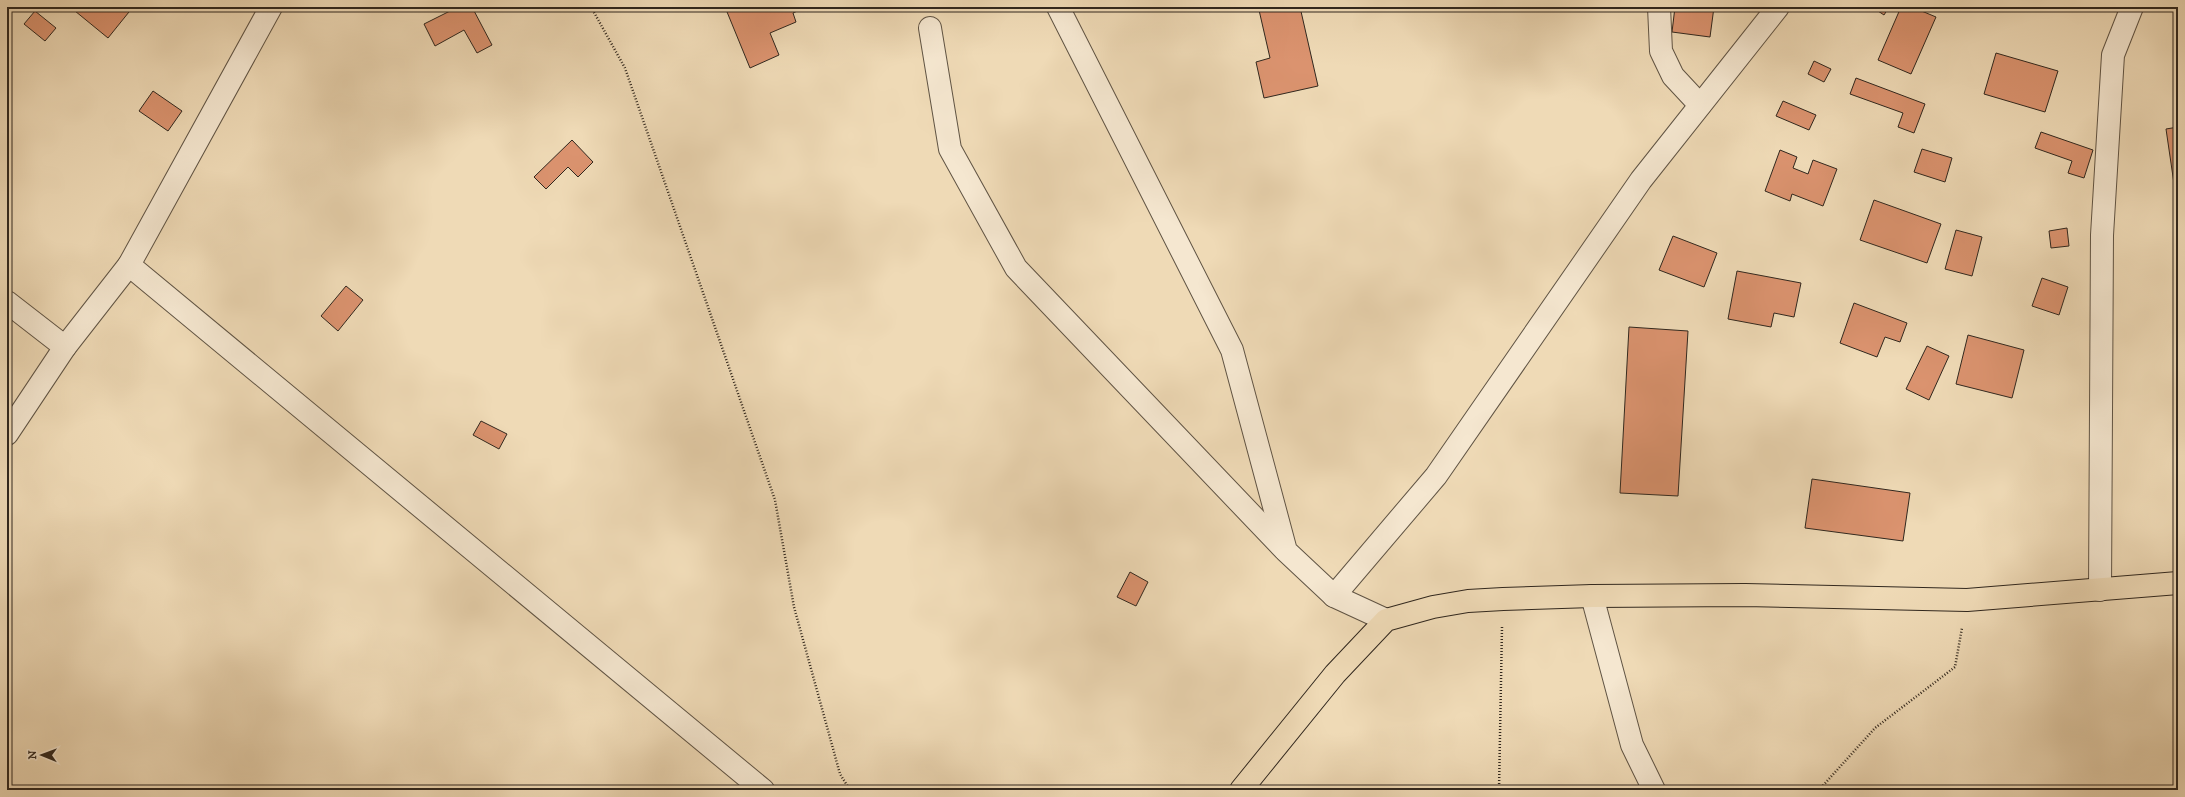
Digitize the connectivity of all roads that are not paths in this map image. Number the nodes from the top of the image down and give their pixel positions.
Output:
1 (271, 7) edge
2 (1058, 7) edge
3 (1659, 7) edge
4 (1778, 7) edge
5 (2132, 7) edge
6 (930, 28) dead end
7 (1700, 105) junction
8 (129, 265) junction
9 (7, 302) edge
10 (65, 347) junction
11 (7, 434) edge
12 (1286, 551) junction
13 (2178, 583) edge
14 (2100, 590) junction
15 (1334, 596) junction
16 (1592, 596) junction
17 (1386, 620) junction
18 (763, 790) edge
19 (1241, 790) edge
20 (1654, 790) edge

1 - 8 street
2 - 12 street
3 - 7 street
4 - 7 street
5 - 14 street
6 - 12 street
7 - 15 street
8 - 10 street
8 - 18 street
9 - 10 street
10 - 11 street
12 - 15 street
13 - 14 main road
14 - 16 main road
15 - 17 street
16 - 17 main road
16 - 20 street
17 - 19 main road

